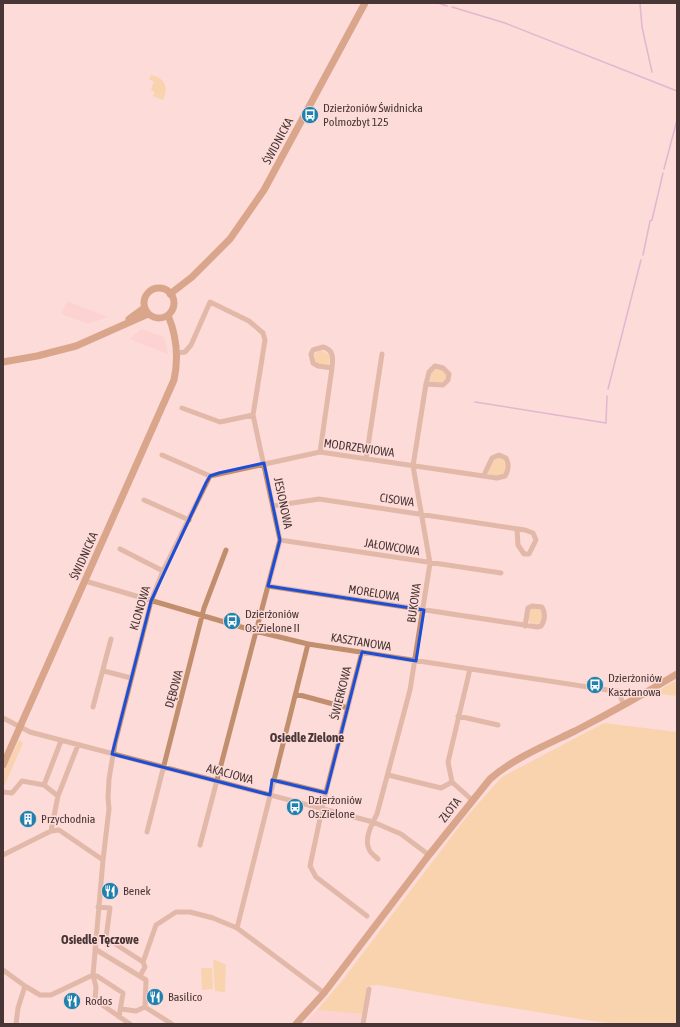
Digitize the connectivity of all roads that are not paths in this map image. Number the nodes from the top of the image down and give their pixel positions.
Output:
1 (365, 3) edge
2 (172, 296) junction
3 (146, 311) junction
4 (165, 316) junction
5 (177, 353) junction
6 (382, 354) dead end
7 (3, 362) edge
8 (332, 368) junction
9 (426, 384) junction
10 (182, 408) dead end
11 (253, 415) junction
12 (320, 452) junction
13 (162, 455) dead end
14 (366, 459) junction
15 (264, 464) junction
16 (413, 466) junction
17 (484, 475) junction
18 (210, 476) junction
19 (144, 500) dead end
20 (273, 506) junction
21 (422, 514) junction
22 (189, 520) junction
23 (517, 529) junction
24 (280, 540) junction
25 (120, 549) dead end
26 (226, 550) dead end
27 (430, 563) junction
28 (164, 570) junction
29 (501, 574) dead end
30 (85, 581) junction
31 (268, 586) junction
32 (151, 601) junction
33 (424, 610) junction
34 (202, 616) junction
35 (525, 626) junction
36 (255, 631) junction
37 (111, 639) dead end
38 (308, 644) junction
39 (362, 652) junction
40 (416, 661) junction
41 (470, 669) junction
42 (104, 671) junction
43 (677, 674) edge
44 (131, 678) junction
45 (618, 691) junction
46 (296, 694) junction
47 (638, 696) junction
48 (624, 705) junction
49 (93, 707) dead end
50 (348, 708) junction
51 (458, 716) junction
52 (3, 718) edge
53 (498, 725) dead end
54 (19, 728) junction
55 (61, 741) junction
56 (78, 745) junction
57 (112, 754) junction
58 (3, 765) edge
59 (164, 767) junction
60 (388, 775) junction
61 (273, 780) junction
62 (216, 781) junction
63 (452, 782) junction
64 (44, 785) junction
65 (3, 792) edge
66 (326, 793) junction
67 (270, 795) junction
68 (58, 796) junction
69 (472, 800) junction
70 (323, 808) junction
71 (373, 822) junction
72 (51, 831) junction
73 (147, 832) dead end
74 (200, 845) dead end
75 (3, 855) edge
76 (429, 855) junction
77 (378, 859) dead end
78 (103, 860) junction
79 (98, 907) junction
80 (367, 916) dead end
81 (237, 928) junction
82 (95, 949) junction
83 (143, 962) junction
84 (3, 970) edge
85 (93, 975) junction
86 (140, 976) junction
87 (25, 986) junction
88 (369, 989) dead end
89 (324, 993) junction
90 (145, 1006) junction
91 (121, 1009) junction
92 (120, 1018) junction
93 (16, 1024) edge
94 (130, 1024) edge
95 (172, 1024) edge
96 (296, 1024) edge
97 (363, 1024) edge

1 - 2 street, ŚWIDNICKA
2 - 3 street
2 - 4 street
3 - 4 street
3 - 7 street
4 - 5 street, ŚWIDNICKA
5 - 11 street, JESIONOWA
5 - 30 street, ŚWIDNICKA
6 - 14 street
8 - 8 street
8 - 12 street
9 - 9 street, BUKOWA
9 - 16 street, BUKOWA
10 - 11 street
11 - 15 street, JESIONOWA
12 - 14 street, MODRZEWIOWA
12 - 15 street, MODRZEWIOWA
13 - 18 street
14 - 16 street, MODRZEWIOWA
15 - 18 street, MODRZEWIOWA
15 - 20 street, JESIONOWA
16 - 17 street, MODRZEWIOWA
16 - 21 street, BUKOWA
17 - 17 street, MODRZEWIOWA
18 - 22 street, KLONOWA
19 - 22 street
20 - 21 street, CISOWA
20 - 24 street, JESIONOWA
21 - 23 street, CISOWA
21 - 27 street, BUKOWA
22 - 28 street, KLONOWA
23 - 23 street, CISOWA
24 - 27 street, JAŁOWCOWA
24 - 31 street, JESIONOWA
25 - 28 street
26 - 34 street, DĘBOWA
27 - 29 street, JAŁOWCOWA
27 - 33 street, BUKOWA
28 - 32 street, KLONOWA
30 - 32 street, KASZTANOWA
30 - 54 street, ŚWIDNICKA
31 - 33 street, MORELOWA
31 - 36 street, JESIONOWA
32 - 34 street, KASZTANOWA
32 - 44 street, KLONOWA
33 - 35 street, MORELOWA
33 - 40 street, BUKOWA
34 - 36 street, KASZTANOWA
34 - 59 street, DĘBOWA
35 - 35 street, MORELOWA
36 - 38 street, KASZTANOWA
36 - 62 street, JESIONOWA
37 - 42 street
38 - 39 street, KASZTANOWA
38 - 46 street
39 - 40 street, KASZTANOWA
39 - 50 street, ŚWIERKOWA
40 - 41 street, KASZTANOWA
40 - 60 street, BUKOWA
41 - 45 street, KASZTANOWA
41 - 51 street
42 - 44 street
42 - 49 street
43 - 47 street, ZŁOTA
44 - 57 street, KLONOWA
45 - 47 street, KASZTANOWA
45 - 48 street
46 - 50 street
46 - 61 street
47 - 48 street, ZŁOTA
48 - 69 street, ZŁOTA
50 - 66 street, ŚWIERKOWA
51 - 53 street
51 - 63 street
52 - 54 street, AKACJOWA
54 - 55 street, AKACJOWA
54 - 58 street, ŚWIDNICKA
55 - 56 street, AKACJOWA
55 - 64 street
56 - 57 street, AKACJOWA
56 - 68 street
57 - 59 street, AKACJOWA
57 - 78 street, KLONOWA
59 - 62 street, AKACJOWA
59 - 73 street, DĘBOWA
60 - 63 street
60 - 71 street, BUKOWA
61 - 66 street
61 - 67 street
62 - 67 street, AKACJOWA
62 - 74 street, JESIONOWA
63 - 69 street
64 - 65 street
64 - 68 street
66 - 70 street, ŚWIERKOWA
67 - 70 street, AKACJOWA
67 - 81 street
68 - 72 street
69 - 76 street, ZŁOTA
70 - 71 street, AKACJOWA
70 - 80 street, ŚWIERKOWA
71 - 76 street, AKACJOWA
71 - 77 street, BUKOWA
72 - 75 street
72 - 78 street
76 - 89 street, ZŁOTA
78 - 79 street, KLONOWA
79 - 82 street, KLONOWA
79 - 83 street
81 - 83 street
81 - 89 street
82 - 85 street, KLONOWA
82 - 86 street
83 - 86 street
84 - 87 street
85 - 87 street
85 - 91 street
85 - 92 street, KLONOWA
86 - 90 street
87 - 93 street
88 - 97 street
89 - 96 street, ZŁOTA
90 - 91 street
90 - 95 street
91 - 92 street
92 - 94 street, KLONOWA

